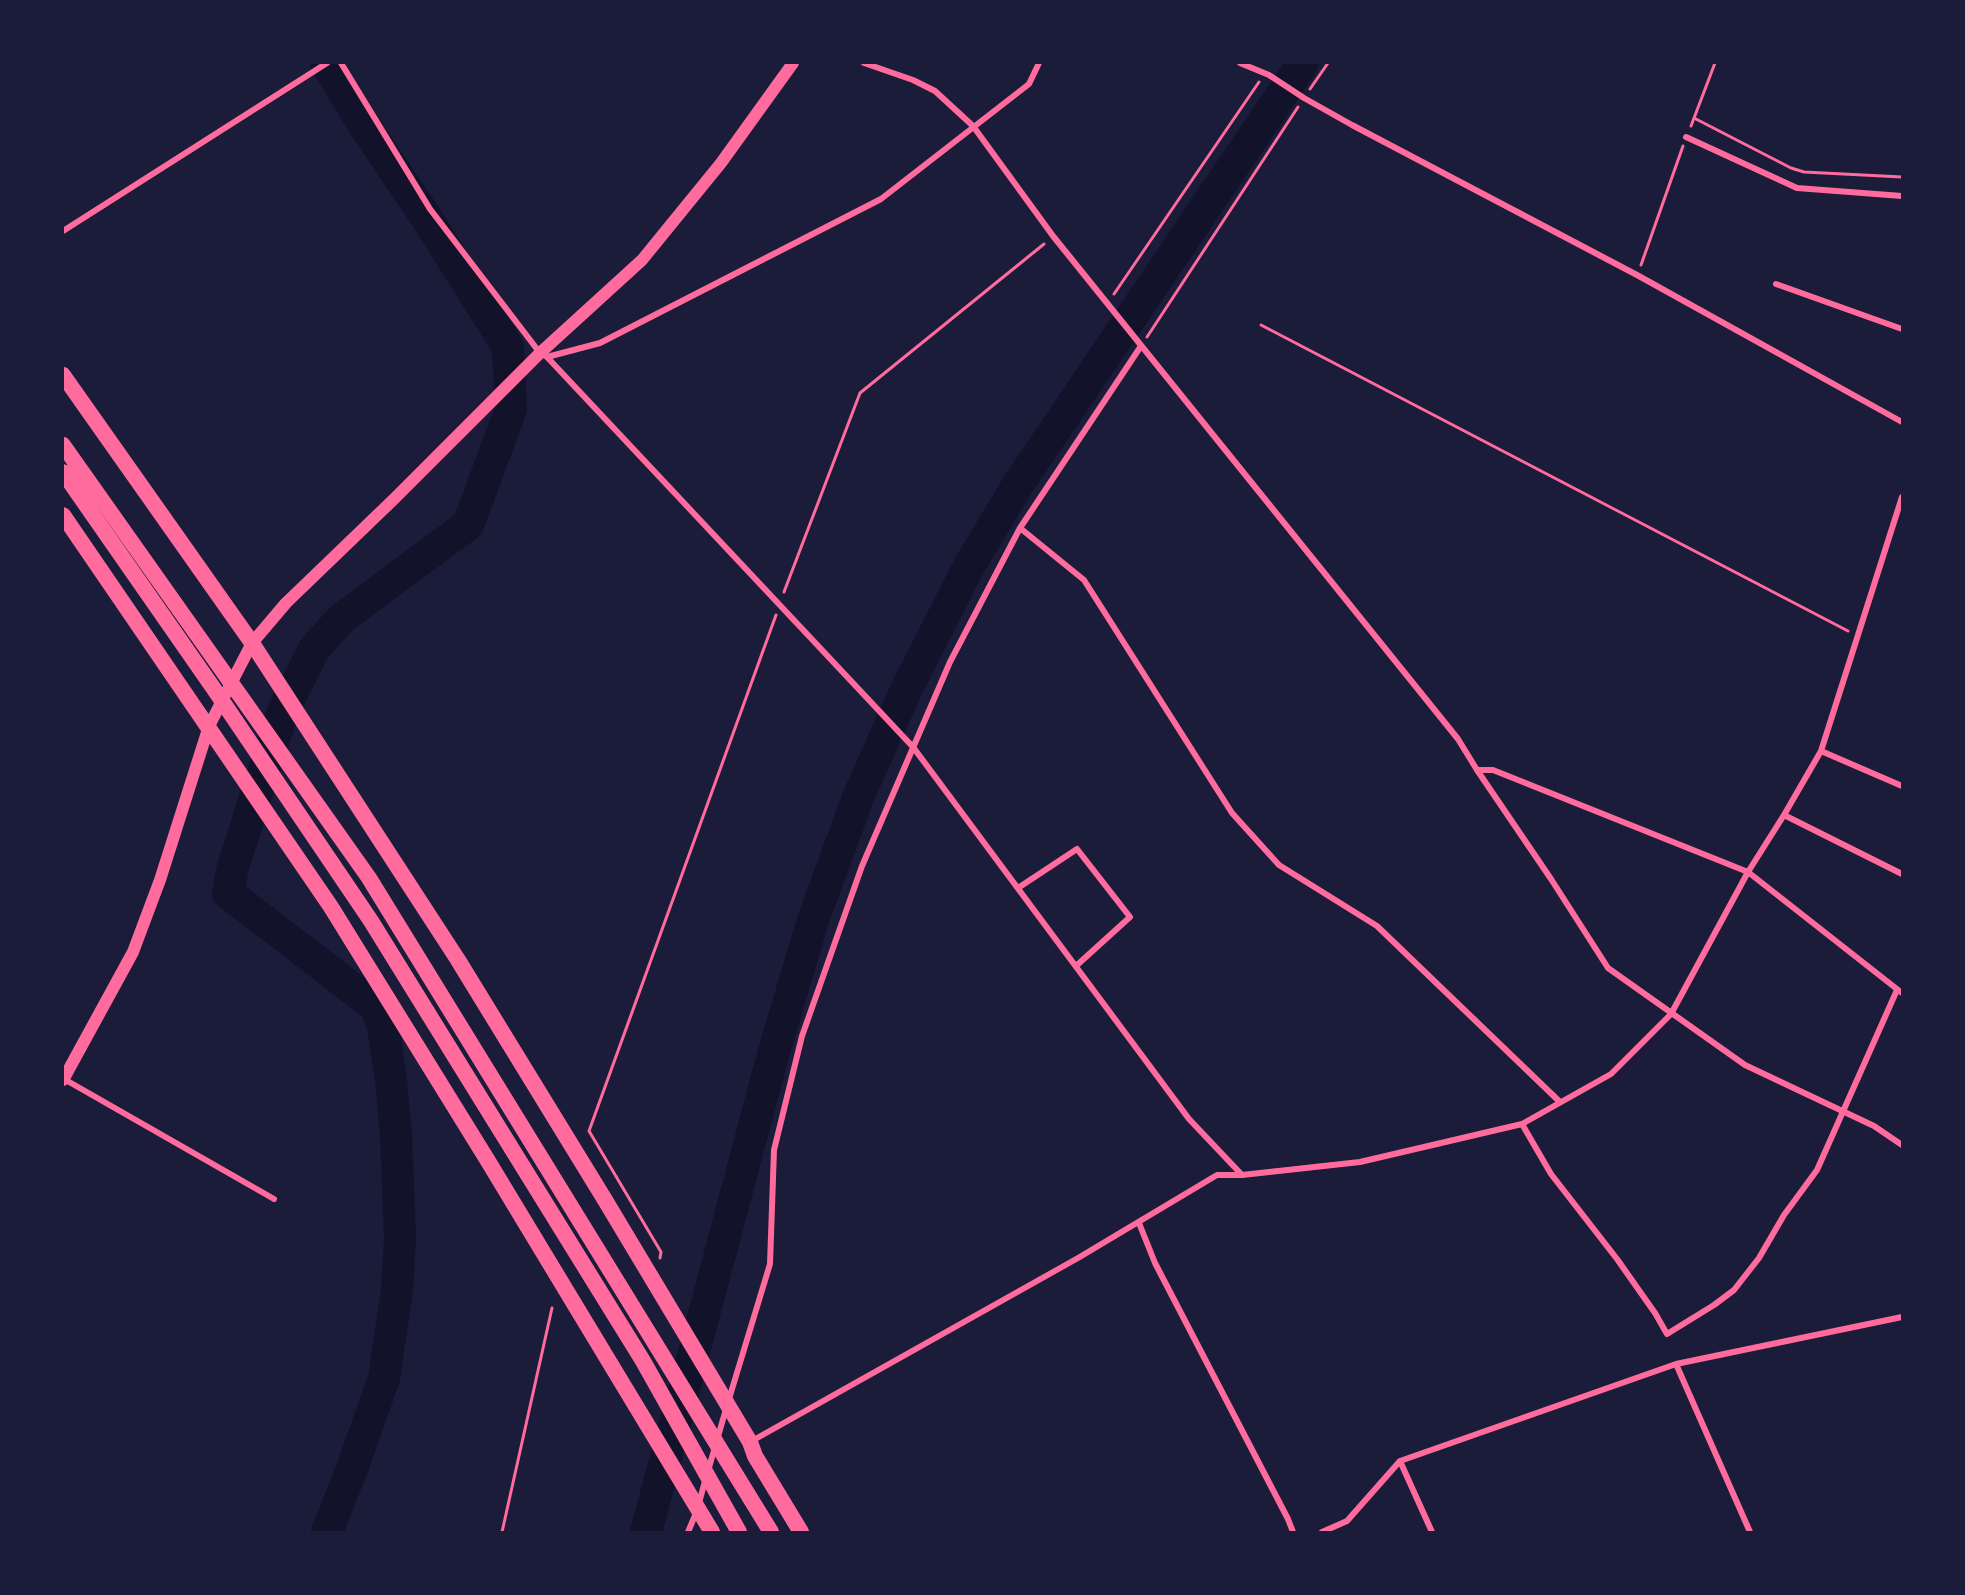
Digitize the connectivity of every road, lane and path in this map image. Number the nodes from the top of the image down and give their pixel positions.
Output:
1 (327, 63) edge
2 (341, 63) edge
3 (793, 63) edge
4 (864, 63) edge
5 (1038, 63) edge
6 (1240, 63) edge
7 (1328, 63) edge
8 (1715, 63) edge
9 (314, 66) edge
10 (1266, 74) junction
11 (1304, 98) junction
12 (1694, 118) junction
13 (973, 126) junction
14 (1686, 137) junction
15 (1902, 177) edge
16 (1902, 196) edge
17 (63, 231) edge
18 (1053, 236) junction
19 (1637, 275) junction
20 (1776, 285) dead end
21 (1107, 304) junction
22 (1262, 325) dead end
23 (1902, 329) edge
24 (1141, 345) junction
25 (543, 355) junction
26 (63, 375) edge
27 (1902, 422) edge
28 (63, 445) edge
29 (63, 472) edge
30 (1902, 497) edge
31 (63, 515) edge
32 (1020, 528) junction
33 (779, 606) junction
34 (1857, 636) junction
35 (252, 643) junction
36 (209, 726) junction
37 (913, 747) junction
38 (1821, 751) junction
39 (1477, 770) junction
40 (1902, 786) edge
41 (1784, 815) junction
42 (1748, 872) junction
43 (1902, 874) edge
44 (1018, 888) junction
45 (1076, 966) junction
46 (1899, 991) edge
47 (1671, 1014) junction
48 (63, 1079) edge
49 (1560, 1102) junction
50 (1843, 1110) junction
51 (1522, 1124) junction
52 (1902, 1145) edge
53 (1242, 1175) junction
54 (274, 1199) dead end
55 (1139, 1223) junction
56 (656, 1286) junction
57 (552, 1308) dead end
58 (1902, 1317) edge
59 (1676, 1364) junction
60 (728, 1405) junction
61 (750, 1442) junction
62 (1400, 1461) junction
63 (695, 1503) junction
64 (502, 1532) edge
65 (688, 1532) edge
66 (712, 1532) edge
67 (739, 1532) edge
68 (771, 1532) edge
69 (801, 1532) edge
70 (1293, 1532) edge
71 (1322, 1532) edge
72 (1432, 1532) edge
73 (1750, 1532) edge

1 - 9 street
2 - 25 street
3 - 25 main road
4 - 13 street
5 - 13 street
6 - 10 street
7 - 11 path
8 - 12 path
9 - 17 street
10 - 11 street
10 - 21 path
11 - 19 street
11 - 24 path
12 - 14 path
12 - 15 path
13 - 18 street
13 - 25 street
14 - 16 street
14 - 19 path
18 - 21 street
18 - 33 path
19 - 27 street
20 - 23 street
21 - 24 street
22 - 34 path
24 - 32 street
24 - 39 street
25 - 33 street
25 - 35 main road
26 - 35 highway
28 - 68 highway
29 - 67 highway
30 - 34 street
31 - 36 highway
32 - 37 street
32 - 49 street
33 - 37 street
33 - 56 path
34 - 38 street
35 - 36 main road
35 - 56 highway
36 - 48 main road
36 - 63 highway
37 - 44 street
37 - 60 street
38 - 40 street
38 - 41 street
39 - 42 street
39 - 47 street
41 - 42 street
41 - 43 street
42 - 46 street
42 - 47 street
44 - 45 street
44 - 45 street
45 - 53 street
46 - 50 street
47 - 49 street
47 - 50 street
48 - 54 street
49 - 51 street
50 - 51 street
50 - 52 street
51 - 53 street
53 - 55 street
55 - 61 street
55 - 70 street
56 - 60 highway
57 - 64 path
58 - 59 street
59 - 62 street
59 - 73 street
60 - 61 highway
60 - 63 street
61 - 69 highway
62 - 71 street
62 - 72 street
63 - 65 street
63 - 66 highway

